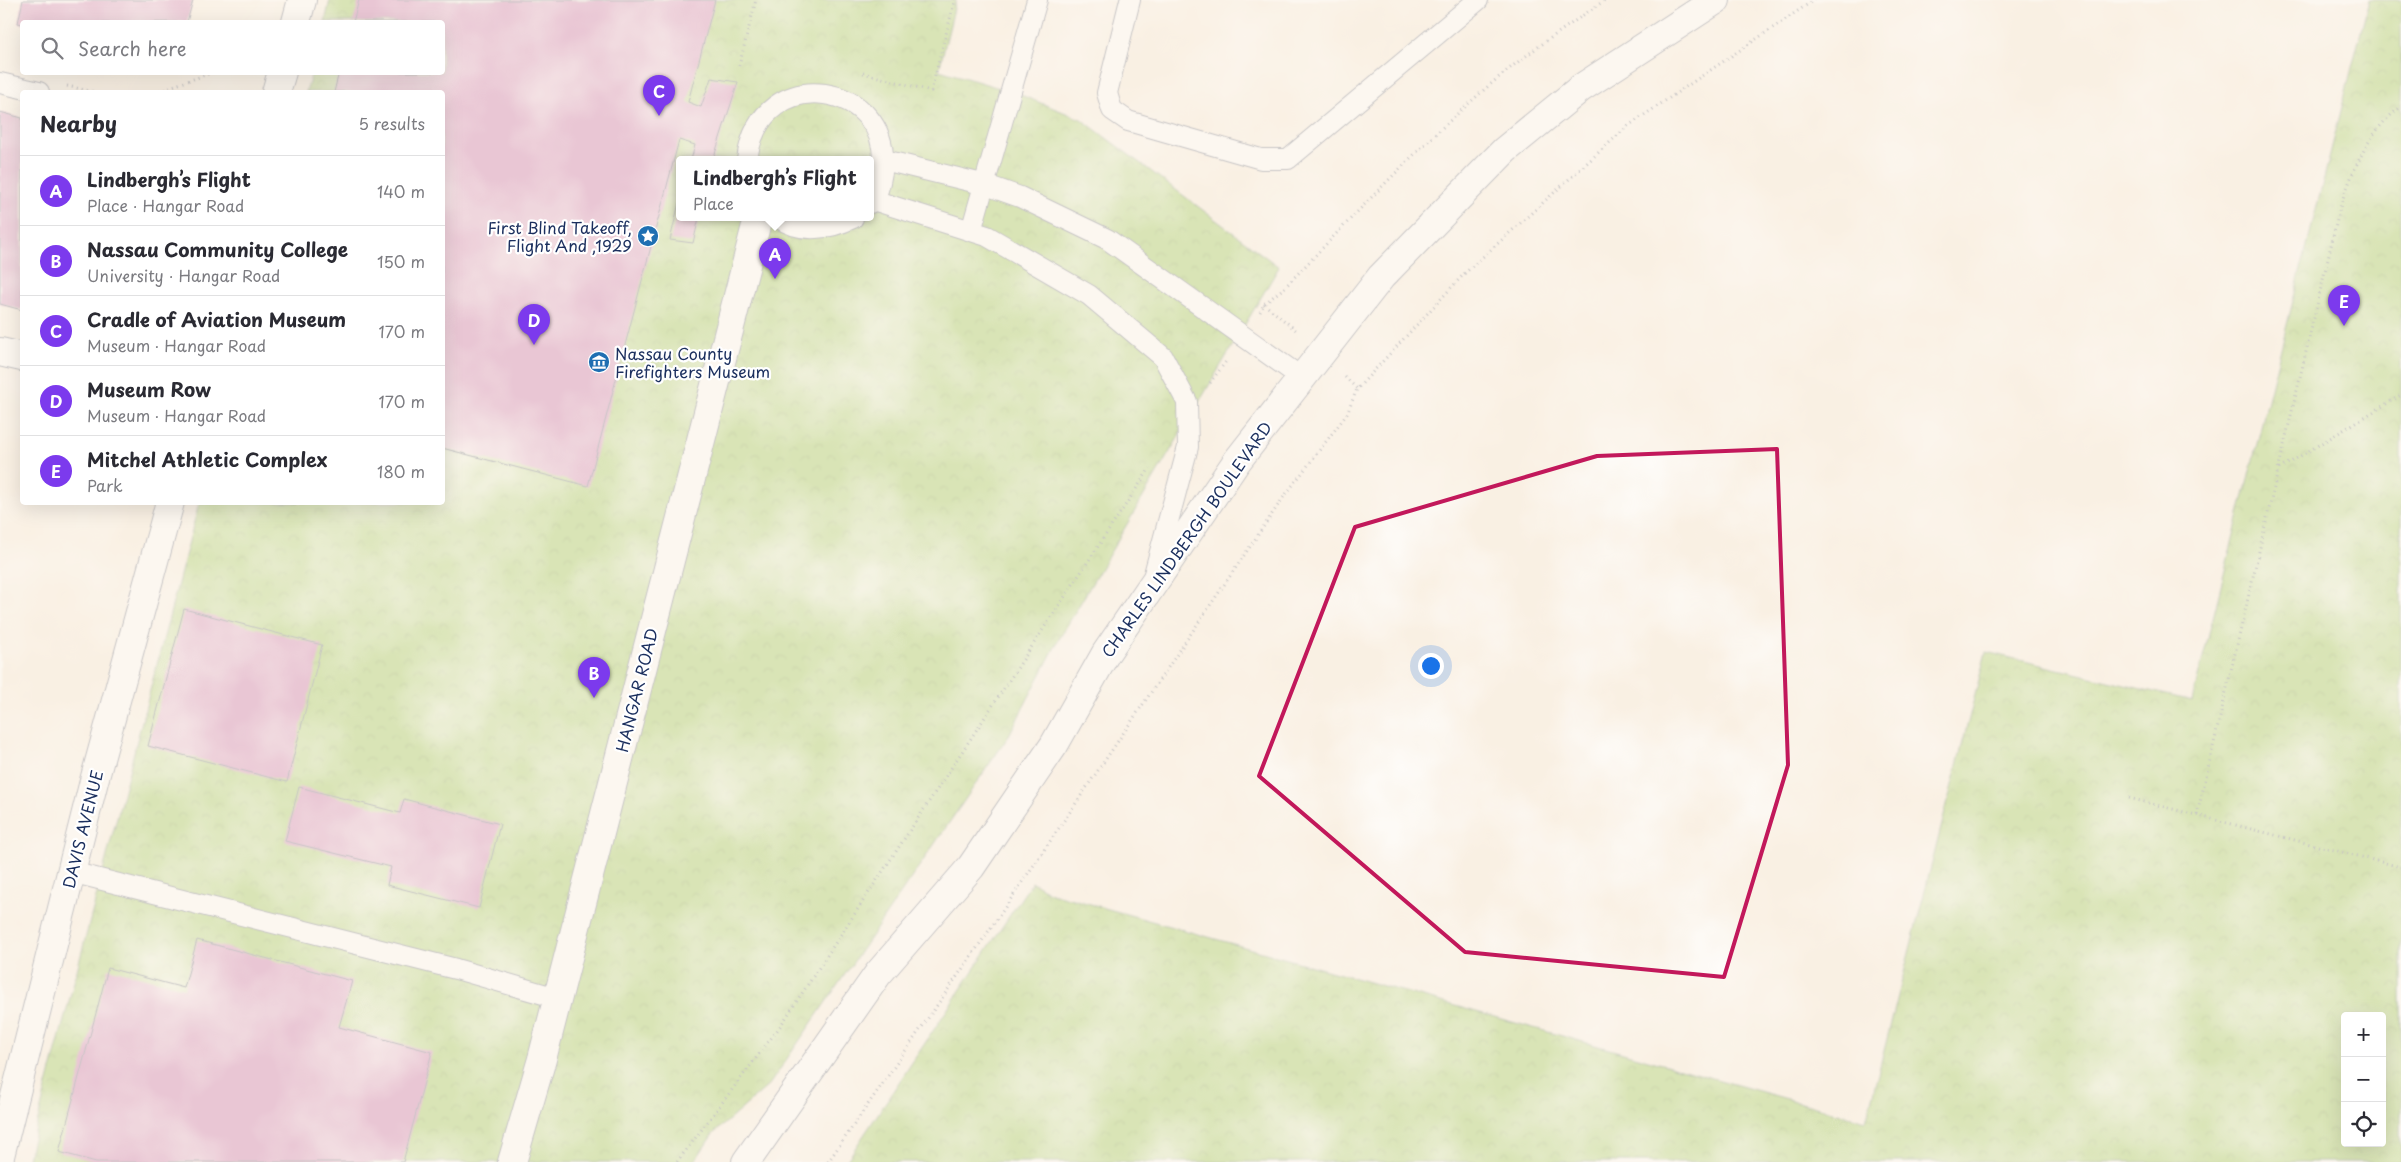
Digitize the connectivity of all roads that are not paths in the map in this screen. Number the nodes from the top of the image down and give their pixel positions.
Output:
1 (302, 0) edge
2 (1037, 0) edge
3 (1130, 0) edge
4 (1478, 0) edge
5 (1716, 0) edge
6 (297, 20) edge
7 (281, 75) edge
8 (0, 83) edge
9 (30, 90) edge
10 (277, 90) edge
11 (748, 156) edge
12 (884, 160) junction
13 (986, 185) junction
14 (874, 197) edge
15 (874, 203) edge
16 (757, 221) edge
17 (784, 221) edge
18 (846, 221) edge
19 (971, 231) junction
20 (0, 352) edge
21 (20, 357) edge
22 (1302, 378) junction
23 (169, 505) edge
24 (1150, 589) junction
25 (71, 872) junction
26 (557, 998) junction
27 (0, 1156) edge
28 (512, 1162) edge
29 (746, 1162) edge

1 - 6 street
2 - 13 lane
3 - 4 lane
5 - 22 street, CHARLES LINDBERGH BOULEVARD
7 - 10 street
8 - 9 lane
11 - 12 lane
12 - 13 lane
12 - 14 lane
13 - 19 lane
13 - 22 lane
15 - 19 lane
16 - 26 street, HANGAR ROAD
17 - 18 lane
19 - 24 lane
20 - 21 street
22 - 24 street, CHARLES LINDBERGH BOULEVARD
23 - 25 street, DAVIS AVENUE
24 - 29 street, CHARLES LINDBERGH BOULEVARD
25 - 26 lane
25 - 27 street, DAVIS AVENUE
26 - 28 street, HANGAR ROAD

